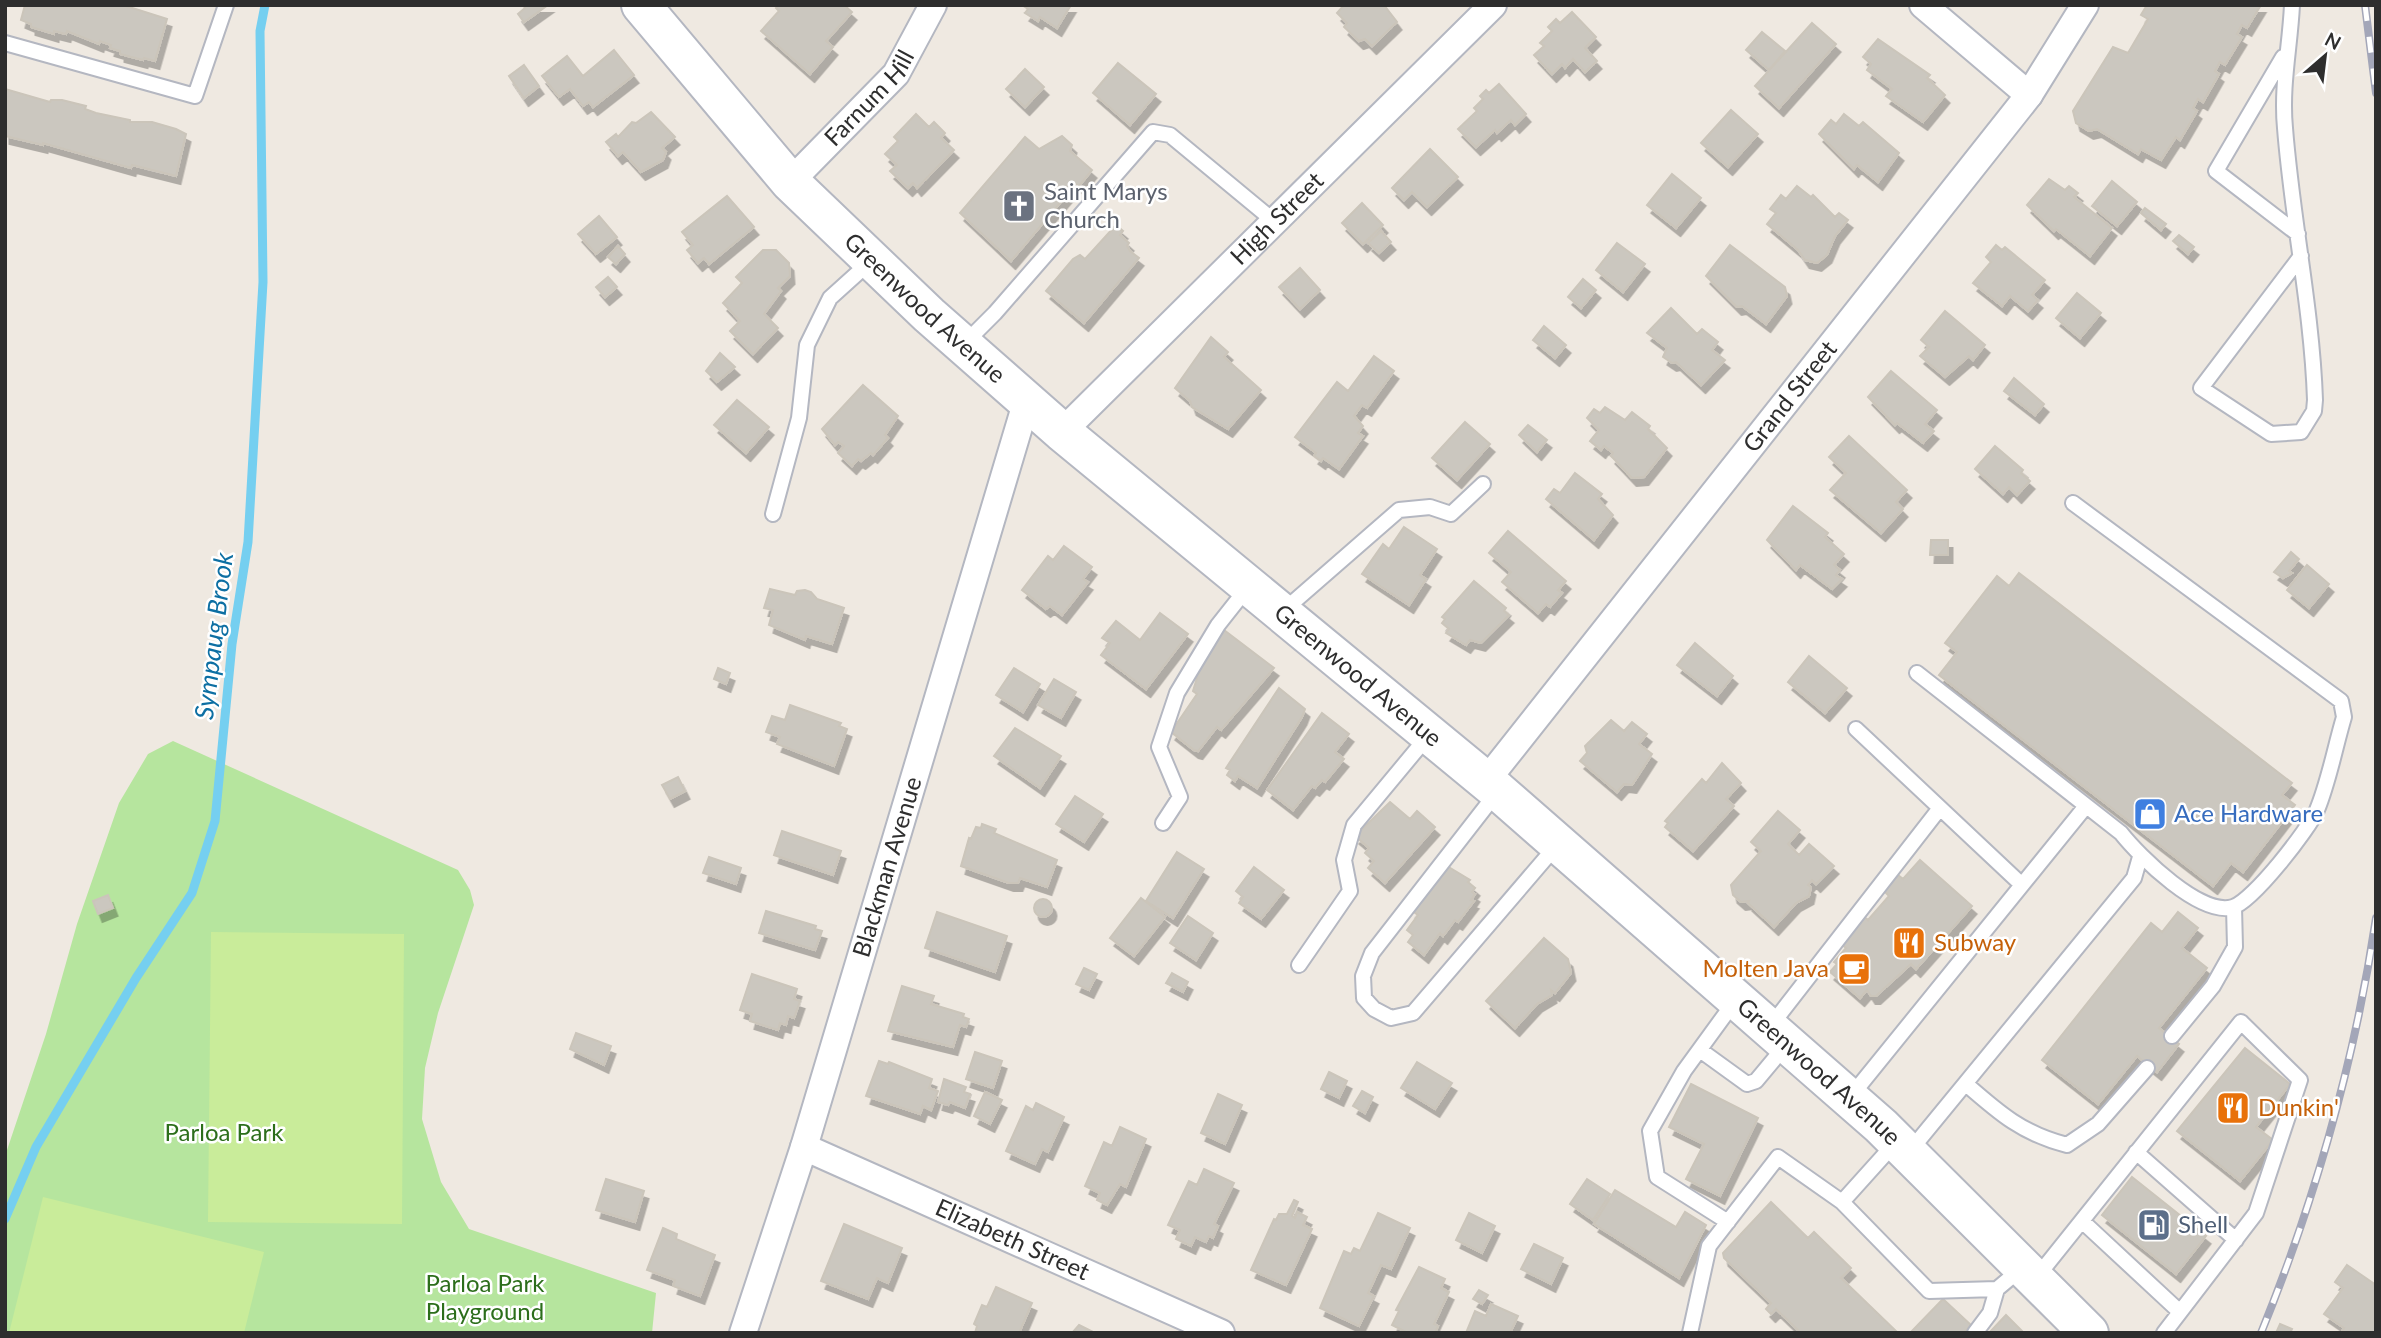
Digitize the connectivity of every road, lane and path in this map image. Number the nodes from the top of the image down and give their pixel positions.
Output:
1 (226, 5) edge
2 (641, 5) edge
3 (933, 5) edge
4 (1493, 5) edge
5 (1923, 5) edge
6 (2085, 5) edge
7 (2292, 5) edge
8 (5, 43) edge
9 (2286, 52) junction
10 (2029, 95) junction
11 (790, 182) junction
12 (1275, 222) junction
13 (2298, 234) junction
14 (2301, 256) junction
15 (872, 260) junction
16 (963, 345) junction
17 (1027, 400) junction
18 (1062, 432) junction
19 (1483, 484) dead end
20 (2073, 503) dead end
21 (773, 514) dead end
22 (1249, 585) junction
23 (1281, 612) junction
24 (1917, 673) dead end
25 (1856, 729) dead end
26 (1429, 734) junction
27 (1492, 786) junction
28 (2086, 806) junction
29 (1940, 808) junction
30 (1163, 823) dead end
31 (1558, 844) junction
32 (2140, 857) junction
33 (2022, 886) junction
34 (2234, 907) junction
35 (1300, 965) dead end
36 (1736, 1000) junction
37 (1778, 1036) junction
38 (2172, 1037) dead end
39 (1700, 1050) junction
40 (2147, 1068) dead end
41 (1966, 1084) junction
42 (1849, 1098) junction
43 (804, 1147) junction
44 (1902, 1147) junction
45 (2136, 1152) junction
46 (1842, 1202) junction
47 (2081, 1221) junction
48 (1728, 1222) junction
49 (2236, 1240) junction
50 (2019, 1278) junction
51 (2180, 1311) junction
52 (743, 1333) edge
53 (1221, 1333) edge
54 (1690, 1333) edge
55 (1975, 1333) edge
56 (2089, 1333) edge
57 (2164, 1333) edge

1 - 8 lane
2 - 11 main road, Greenwood Avenue
3 - 11 street, Farnum Hill
4 - 12 street, High Street
5 - 10 street
6 - 10 street, Grand Street
7 - 9 lane
9 - 13 lane
9 - 13 lane
10 - 27 street, Grand Street
11 - 15 main road, Greenwood Avenue
12 - 16 lane
12 - 18 street, High Street
13 - 14 lane
14 - 14 lane
15 - 16 main road, Greenwood Avenue
15 - 21 lane
16 - 17 main road, Greenwood Avenue
17 - 18 main road, Greenwood Avenue
17 - 43 street, Blackman Avenue
18 - 22 main road, Greenwood Avenue
19 - 23 lane
20 - 34 lane
22 - 23 main road, Greenwood Avenue
22 - 30 lane
23 - 26 main road, Greenwood Avenue
24 - 28 lane
25 - 29 lane
26 - 27 main road, Greenwood Avenue
26 - 35 lane
27 - 31 main road, Greenwood Avenue
27 - 31 lane
28 - 32 lane
28 - 33 lane
29 - 33 lane
29 - 37 lane
31 - 36 main road, Greenwood Avenue
32 - 34 lane
32 - 41 lane
33 - 42 lane
34 - 38 lane
36 - 37 main road, Greenwood Avenue
36 - 39 lane
37 - 39 lane
37 - 42 main road, Greenwood Avenue
39 - 48 lane
40 - 41 lane
41 - 44 lane
42 - 44 main road, Greenwood Avenue
43 - 52 street, Blackman Avenue
43 - 53 street, Elizabeth Street
44 - 46 lane
44 - 50 main road, Greenwood Avenue
45 - 47 lane
45 - 49 lane
45 - 49 lane
46 - 48 lane
46 - 50 lane
47 - 50 lane
47 - 51 lane
48 - 54 lane
49 - 51 lane
50 - 55 lane
50 - 56 main road, Greenwood Avenue
51 - 57 lane

